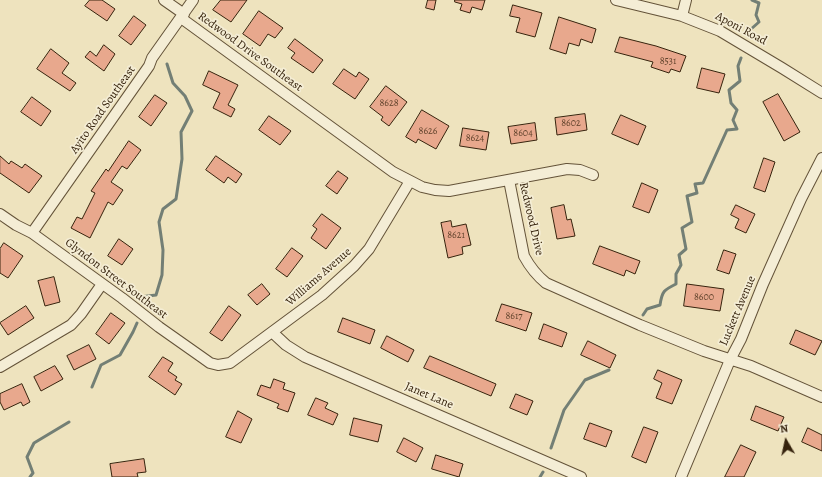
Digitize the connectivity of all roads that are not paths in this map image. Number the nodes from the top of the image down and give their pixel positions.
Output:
1 (164, 0) edge
2 (193, 0) edge
3 (616, 0) edge
4 (686, 0) edge
5 (182, 16) junction
6 (682, 16) junction
7 (822, 93) edge
8 (305, 108) joint
9 (822, 158) edge
10 (593, 175) dead end
11 (509, 180) junction
12 (410, 181) junction
13 (0, 214) edge
14 (32, 233) junction
15 (102, 284) junction
16 (272, 332) junction
17 (730, 360) junction
18 (218, 365) joint
19 (0, 367) edge
20 (822, 398) edge
21 (580, 477) edge
22 (681, 477) edge

1 - 5 street, Redwood Drive Southeast
2 - 5 street, Ayito Road Southeast
3 - 6 street, Aponi Road
4 - 6 street
5 - 8 street, Redwood Drive Southeast
5 - 14 street, Ayito Road Southeast
6 - 7 street, Aponi Road
8 - 12 street, Redwood Drive
9 - 17 street, Luckett Avenue
10 - 11 street
11 - 12 street, Redwood Drive
11 - 17 street, Redwood Drive
12 - 16 street, Williams Avenue
13 - 14 street, Glyndon Street Southeast
14 - 15 street, Glyndon Street Southeast
15 - 18 street, Glyndon Street Southeast
15 - 19 street
16 - 18 street, Williams Avenue
16 - 21 street, Janet Lane
17 - 20 street, Redwood Drive
17 - 22 street, Luckett Avenue

